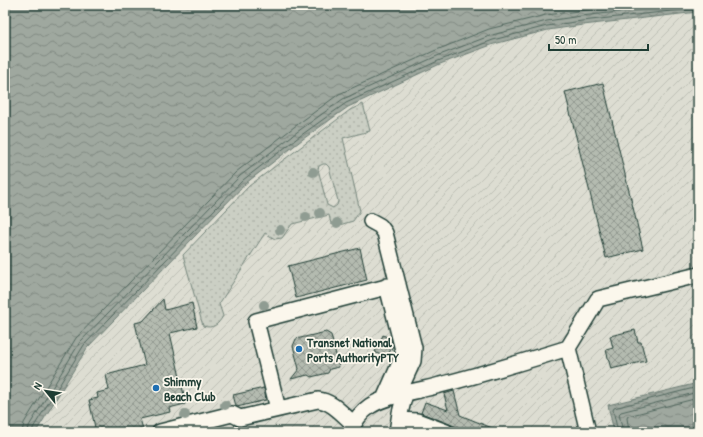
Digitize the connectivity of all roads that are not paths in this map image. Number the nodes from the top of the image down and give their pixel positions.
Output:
1 (371, 221) dead end
2 (698, 275) edge
3 (392, 285) junction
4 (568, 348) junction
5 (395, 396) junction
6 (278, 409) junction
7 (398, 426) edge
8 (352, 428) edge
9 (160, 432) edge
10 (446, 432) edge
11 (588, 432) edge

1 - 3 street
2 - 4 street
3 - 5 street
3 - 6 street
4 - 5 street
4 - 11 street
5 - 7 street
5 - 8 street
6 - 8 street
6 - 9 street
7 - 10 street

